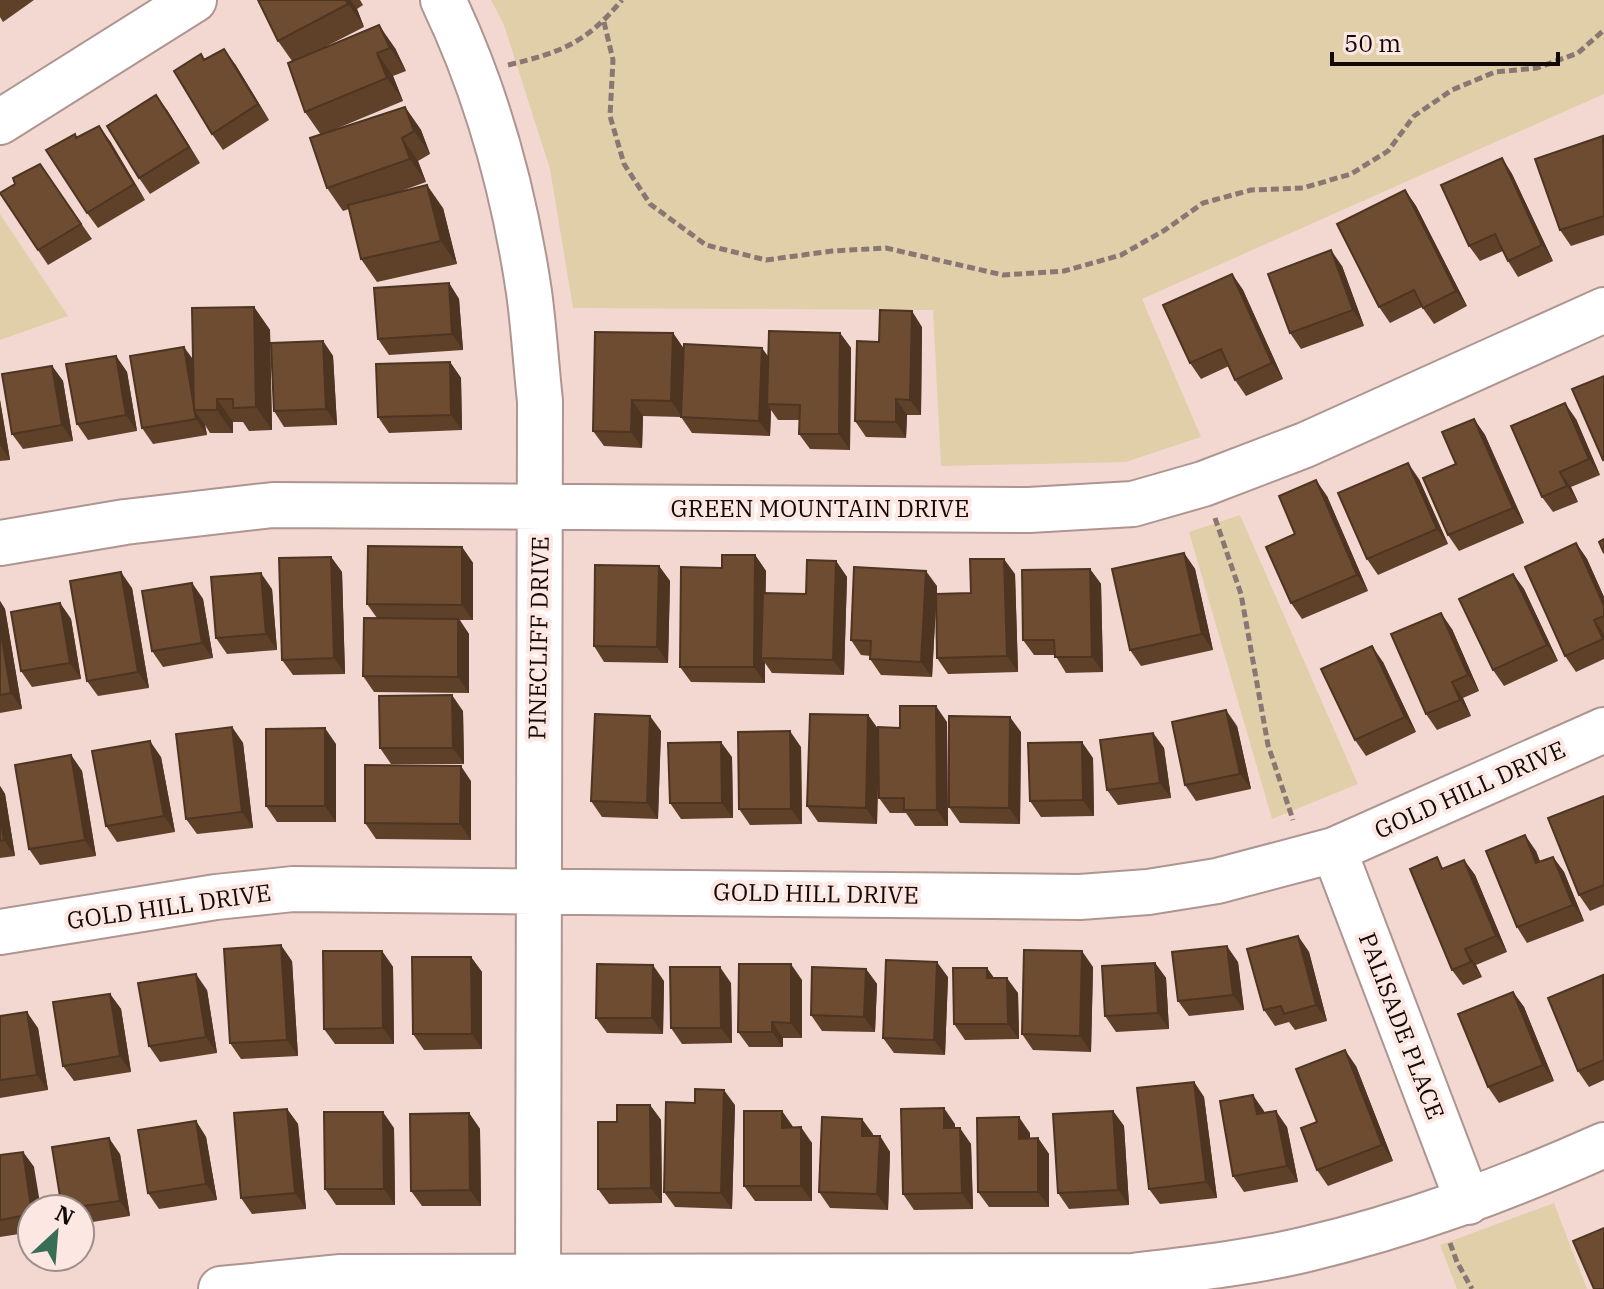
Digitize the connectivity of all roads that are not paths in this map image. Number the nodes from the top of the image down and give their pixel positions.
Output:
1 (194, 0) edge
2 (443, 0) edge
3 (0, 122) edge
4 (1604, 310) edge
5 (541, 508) junction
6 (0, 543) edge
7 (1604, 730) edge
8 (1334, 850) junction
9 (537, 891) junction
10 (0, 932) edge
11 (1604, 1145) edge
12 (1453, 1207) junction
13 (538, 1283) edge
14 (265, 1286) edge
15 (221, 1289) edge

1 - 3 street
2 - 5 street, PINECLIFF DRIVE
4 - 5 street, GREEN MOUNTAIN DRIVE
5 - 6 street, GREEN MOUNTAIN DRIVE
5 - 9 street, PINECLIFF DRIVE
7 - 8 street, GOLD HILL DRIVE
8 - 9 street, GOLD HILL DRIVE
8 - 12 street, PALISADE PLACE
9 - 10 street, GOLD HILL DRIVE
9 - 13 street, PINECLIFF DRIVE
11 - 12 street
12 - 13 street
13 - 14 street
14 - 15 street

